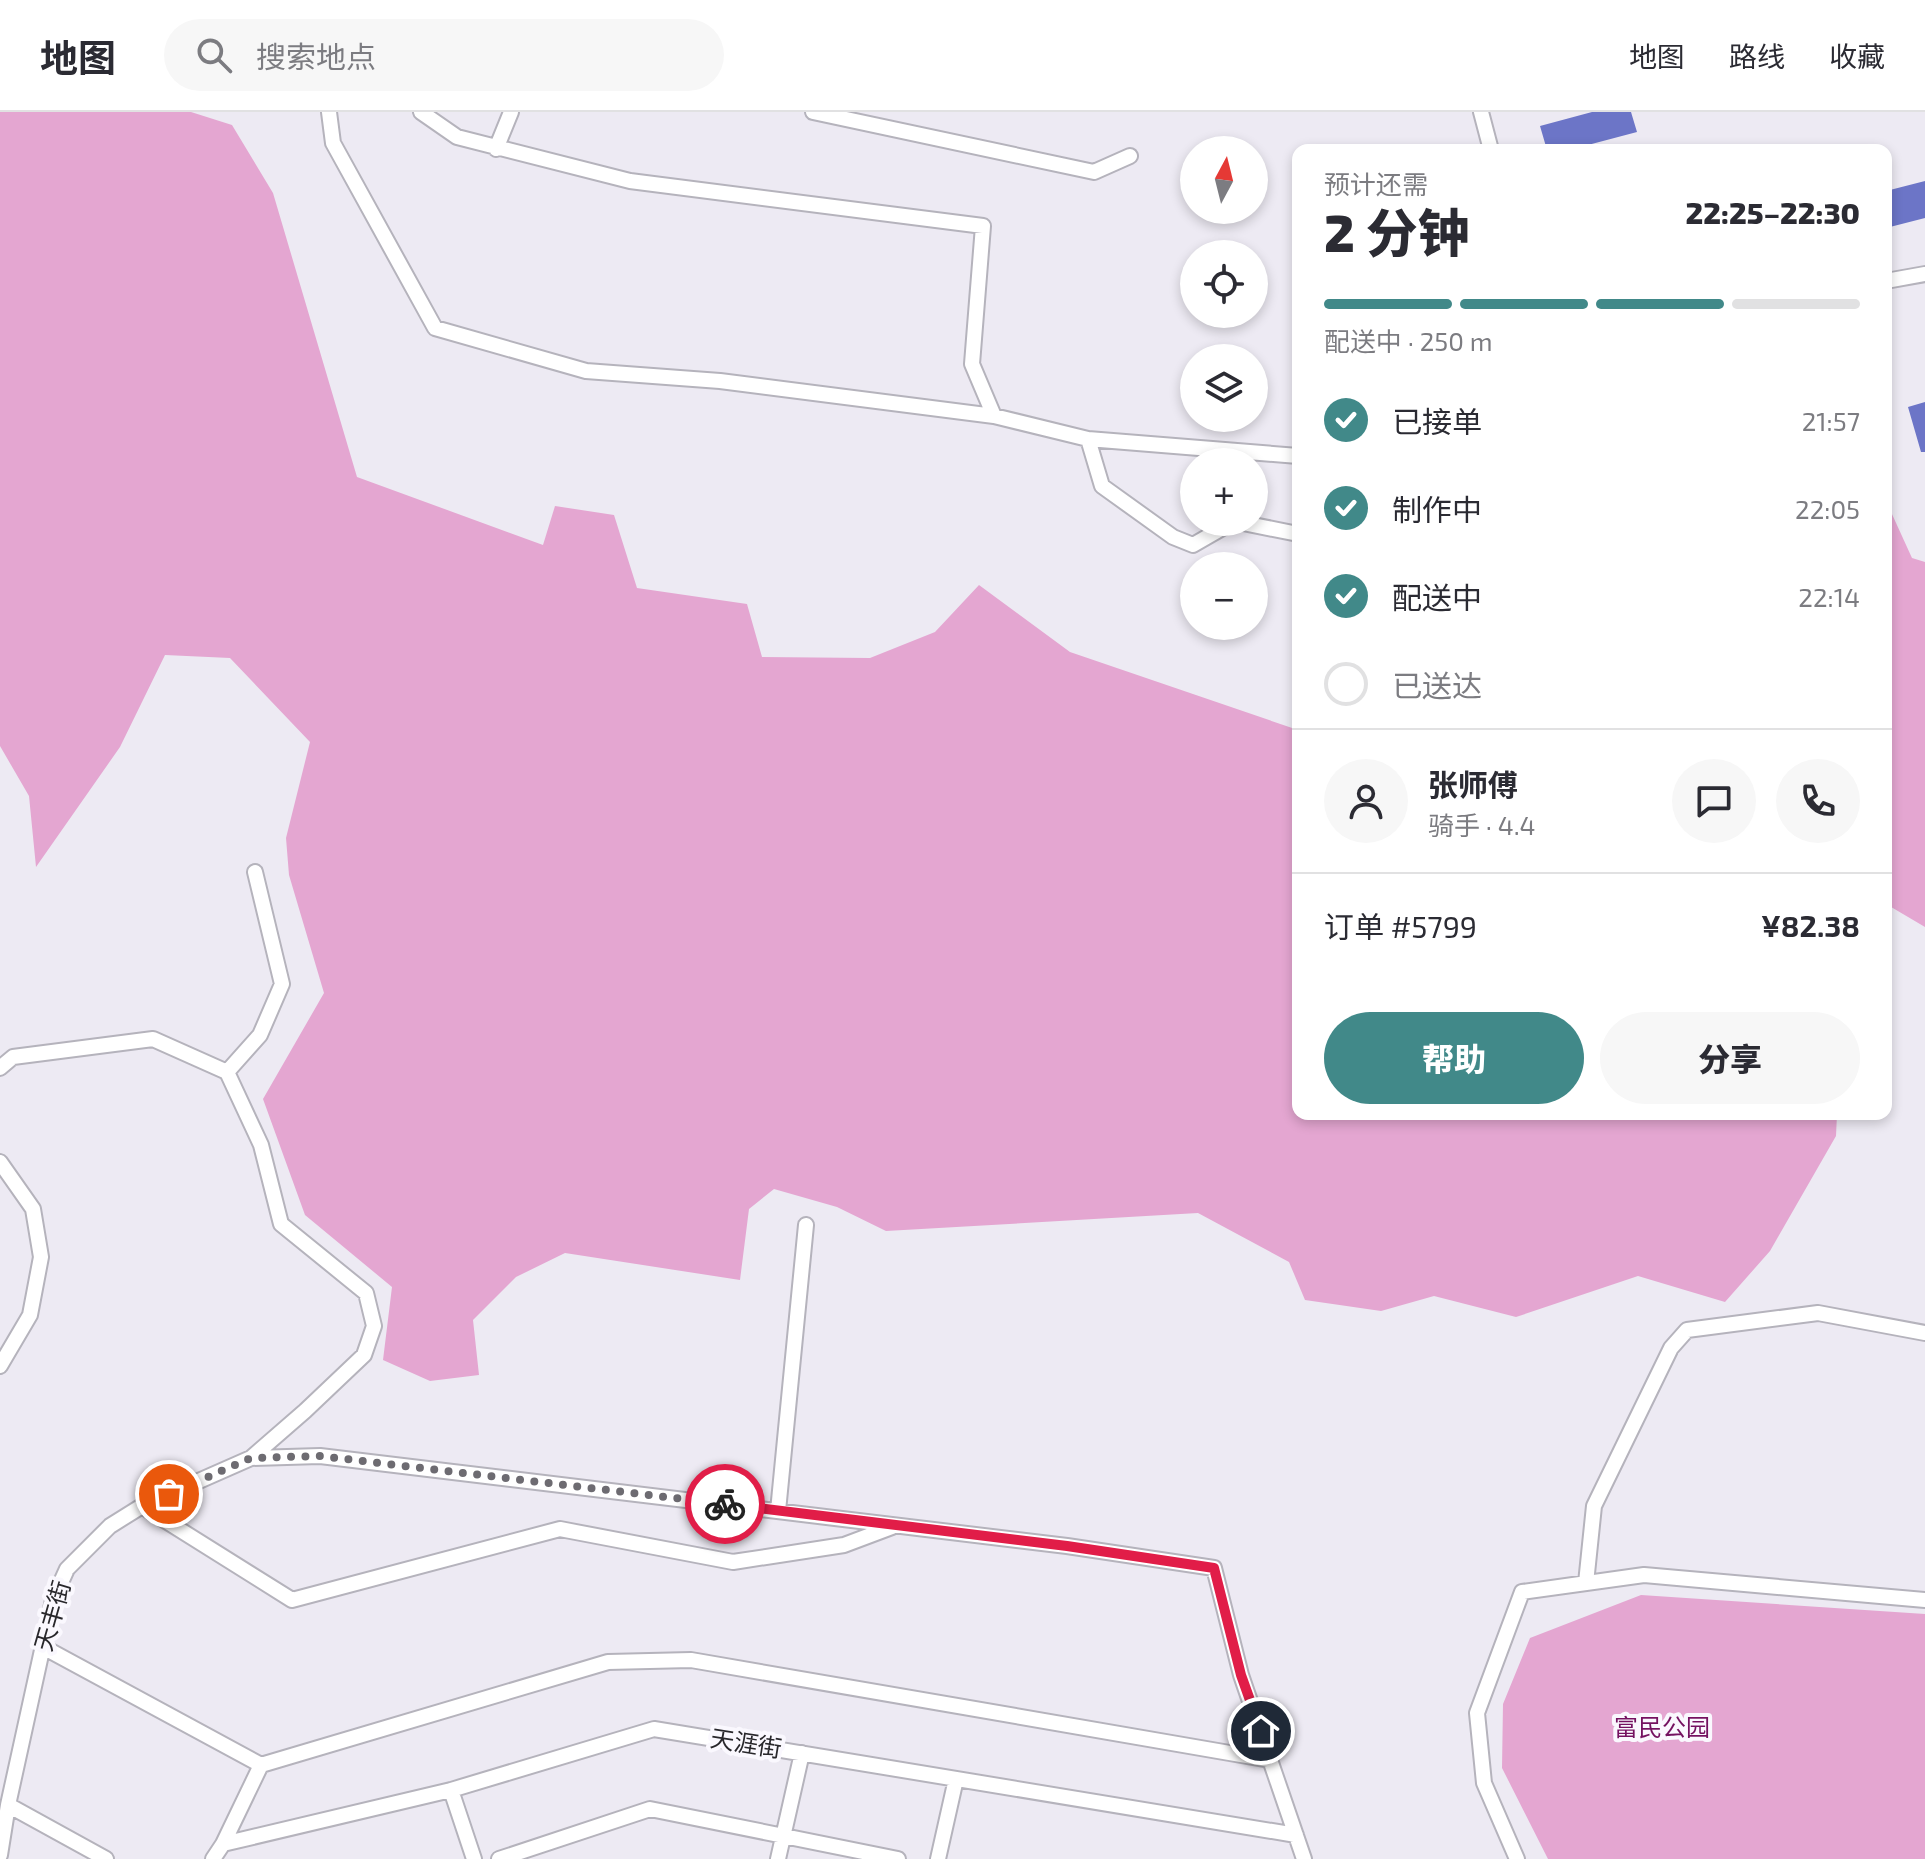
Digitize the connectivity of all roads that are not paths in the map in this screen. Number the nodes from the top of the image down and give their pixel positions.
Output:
1 (329, 112) edge
2 (421, 112) edge
3 (511, 112) edge
4 (813, 112) edge
5 (1481, 112) edge
6 (1489, 144) edge
7 (496, 149) junction
8 (1130, 156) dead end
9 (1925, 274) edge
10 (1892, 280) edge
11 (994, 416) junction
12 (1088, 439) junction
13 (1292, 456) edge
14 (1268, 528) edge
15 (1292, 533) edge
16 (1210, 536) edge
17 (255, 872) dead end
18 (0, 1068) edge
19 (227, 1072) junction
20 (0, 1162) edge
21 (806, 1225) dead end
22 (1925, 1333) edge
23 (0, 1366) edge
24 (251, 1458) junction
25 (142, 1506) junction
26 (778, 1511) junction
27 (896, 1525) junction
28 (1586, 1583) junction
29 (1925, 1600) edge
30 (43, 1647) junction
31 (802, 1753) junction
32 (1270, 1760) junction
33 (261, 1765) junction
34 (956, 1779) junction
35 (451, 1790) junction
36 (8, 1805) junction
37 (1296, 1835) junction
38 (783, 1836) junction
39 (223, 1844) junction
40 (0, 1855) edge
41 (106, 1859) edge
42 (213, 1859) edge
43 (474, 1859) edge
44 (499, 1859) edge
45 (778, 1859) edge
46 (898, 1859) edge
47 (938, 1859) edge
48 (1304, 1859) edge
49 (1517, 1859) edge

1 - 11 street
2 - 7 street
3 - 7 street
4 - 8 street
5 - 6 street
7 - 11 street
9 - 10 street
11 - 12 street
12 - 13 street
12 - 16 street
14 - 15 street
17 - 19 street
18 - 19 street
19 - 24 street
20 - 23 street
21 - 26 street
22 - 28 street
24 - 25 street, 天丰街
24 - 26 street, 天丰街
25 - 27 street
25 - 30 street, 天丰街
26 - 27 street, 天丰街
27 - 32 street, 天丰街
28 - 29 street
28 - 49 street
30 - 33 street
30 - 36 street, 天丰街
31 - 34 street, 天涯街
31 - 35 street, 天涯街
31 - 38 street
32 - 33 street
32 - 37 street, 天丰街
33 - 39 street
34 - 37 street, 天涯街
34 - 47 street
35 - 39 street, 天涯街
35 - 43 street
36 - 40 street, 天丰街
36 - 41 street
37 - 48 street, 天丰街
38 - 44 street
38 - 45 street
38 - 46 street
39 - 42 street

